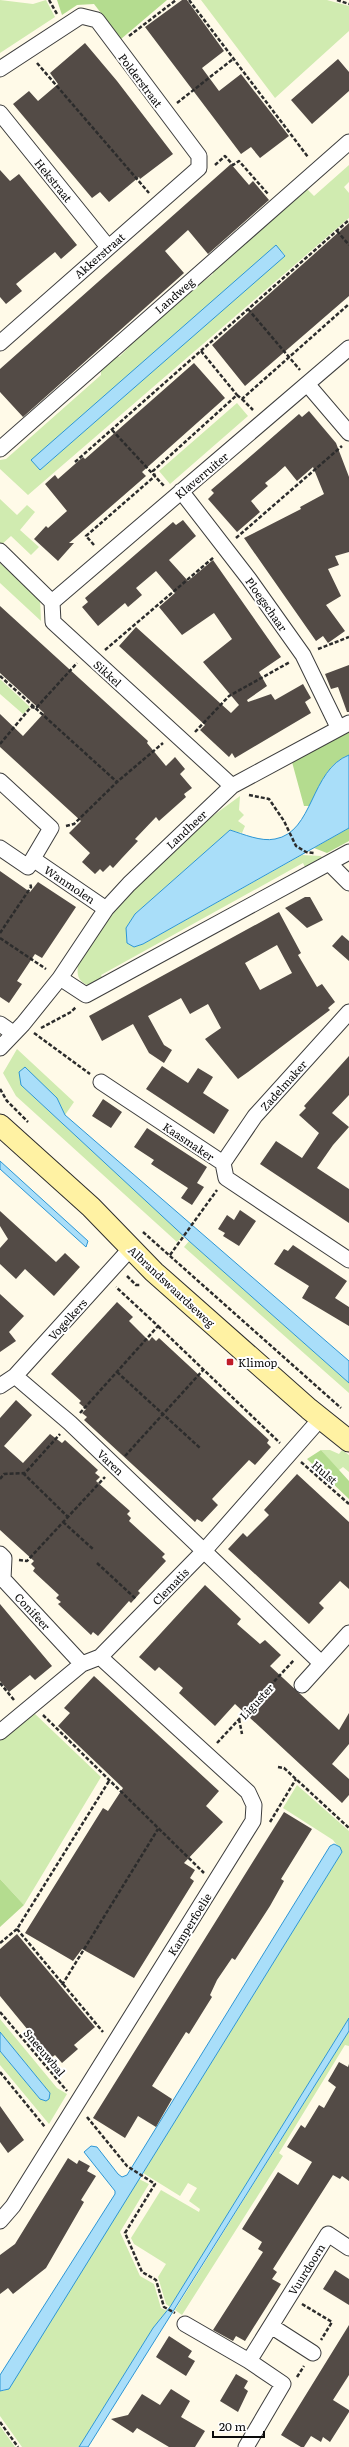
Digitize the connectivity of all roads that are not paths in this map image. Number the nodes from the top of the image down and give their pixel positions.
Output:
1 (0, 69) edge
2 (0, 113) edge
3 (349, 142) edge
4 (199, 168) joint
5 (108, 247) junction
6 (1, 341) edge
7 (349, 348) edge
8 (308, 385) junction
9 (349, 433) edge
10 (0, 450) edge
11 (181, 491) junction
12 (0, 551) edge
13 (52, 602) junction
14 (343, 725) edge
15 (0, 781) edge
16 (232, 786) junction
17 (0, 848) edge
18 (349, 852) edge
19 (31, 863) junction
20 (329, 863) junction
21 (349, 883) edge
22 (106, 909) junction
23 (60, 978) junction
24 (349, 1012) edge
25 (0, 1024) edge
26 (23, 1030) junction
27 (0, 1048) edge
28 (101, 1082) road end
29 (0, 1125) edge
30 (223, 1163) junction
31 (130, 1248) junction
32 (349, 1260) edge
33 (15, 1376) junction
34 (0, 1386) edge
35 (321, 1418) junction
36 (349, 1440) edge
37 (204, 1551) junction
38 (0, 1554) edge
39 (349, 1633) edge
40 (100, 1657) junction
41 (322, 1663) junction
42 (82, 1664) junction
43 (302, 1685) dead end
44 (0, 1732) edge
45 (0, 2221) edge
46 (349, 2248) edge
47 (181, 2319) road end
48 (271, 2326) junction
49 (313, 2353) dead end
50 (249, 2361) junction
51 (246, 2447) edge

1 - 4 street, Polderstraat
2 - 5 street, Hekstraat
3 - 10 street, Landweg
4 - 5 street, Akkerstraat
5 - 6 street, Akkerstraat
7 - 8 street, Klaverruiter
8 - 9 street
8 - 11 street, Klaverruiter
11 - 13 street, Klaverruiter
11 - 14 street, Ploegschaar
12 - 13 street
13 - 16 street, Sikkel
14 - 16 street, Landheer
15 - 19 street, Wanmolen
16 - 22 street, Landheer
17 - 19 street, Wanmolen
18 - 20 street
19 - 22 street, Wanmolen
20 - 21 street
20 - 23 street
22 - 23 street, Landheer
23 - 26 street, Landheer
24 - 30 street, Zadelmaker
25 - 26 street
26 - 27 street, Landheer
28 - 30 street, Kaasmaker
29 - 31 street, Albrandswaardseweg
30 - 32 street, Kaasmaker
31 - 33 street, Vogelkers
31 - 35 street, Albrandswaardseweg
33 - 34 street, Vogelkers
33 - 37 street, Varen
35 - 36 street, Albrandswaardseweg
35 - 37 street, Clematis
37 - 40 street, Clematis
37 - 41 street
38 - 42 street, Conifeer
39 - 41 street
40 - 42 street, Clematis
40 - 45 street, Kamperfoelie
41 - 43 street
42 - 44 street, Clematis
46 - 48 street, Vuurdoorn
47 - 50 street
48 - 49 street
48 - 50 street, Vuurdoorn
50 - 51 street

